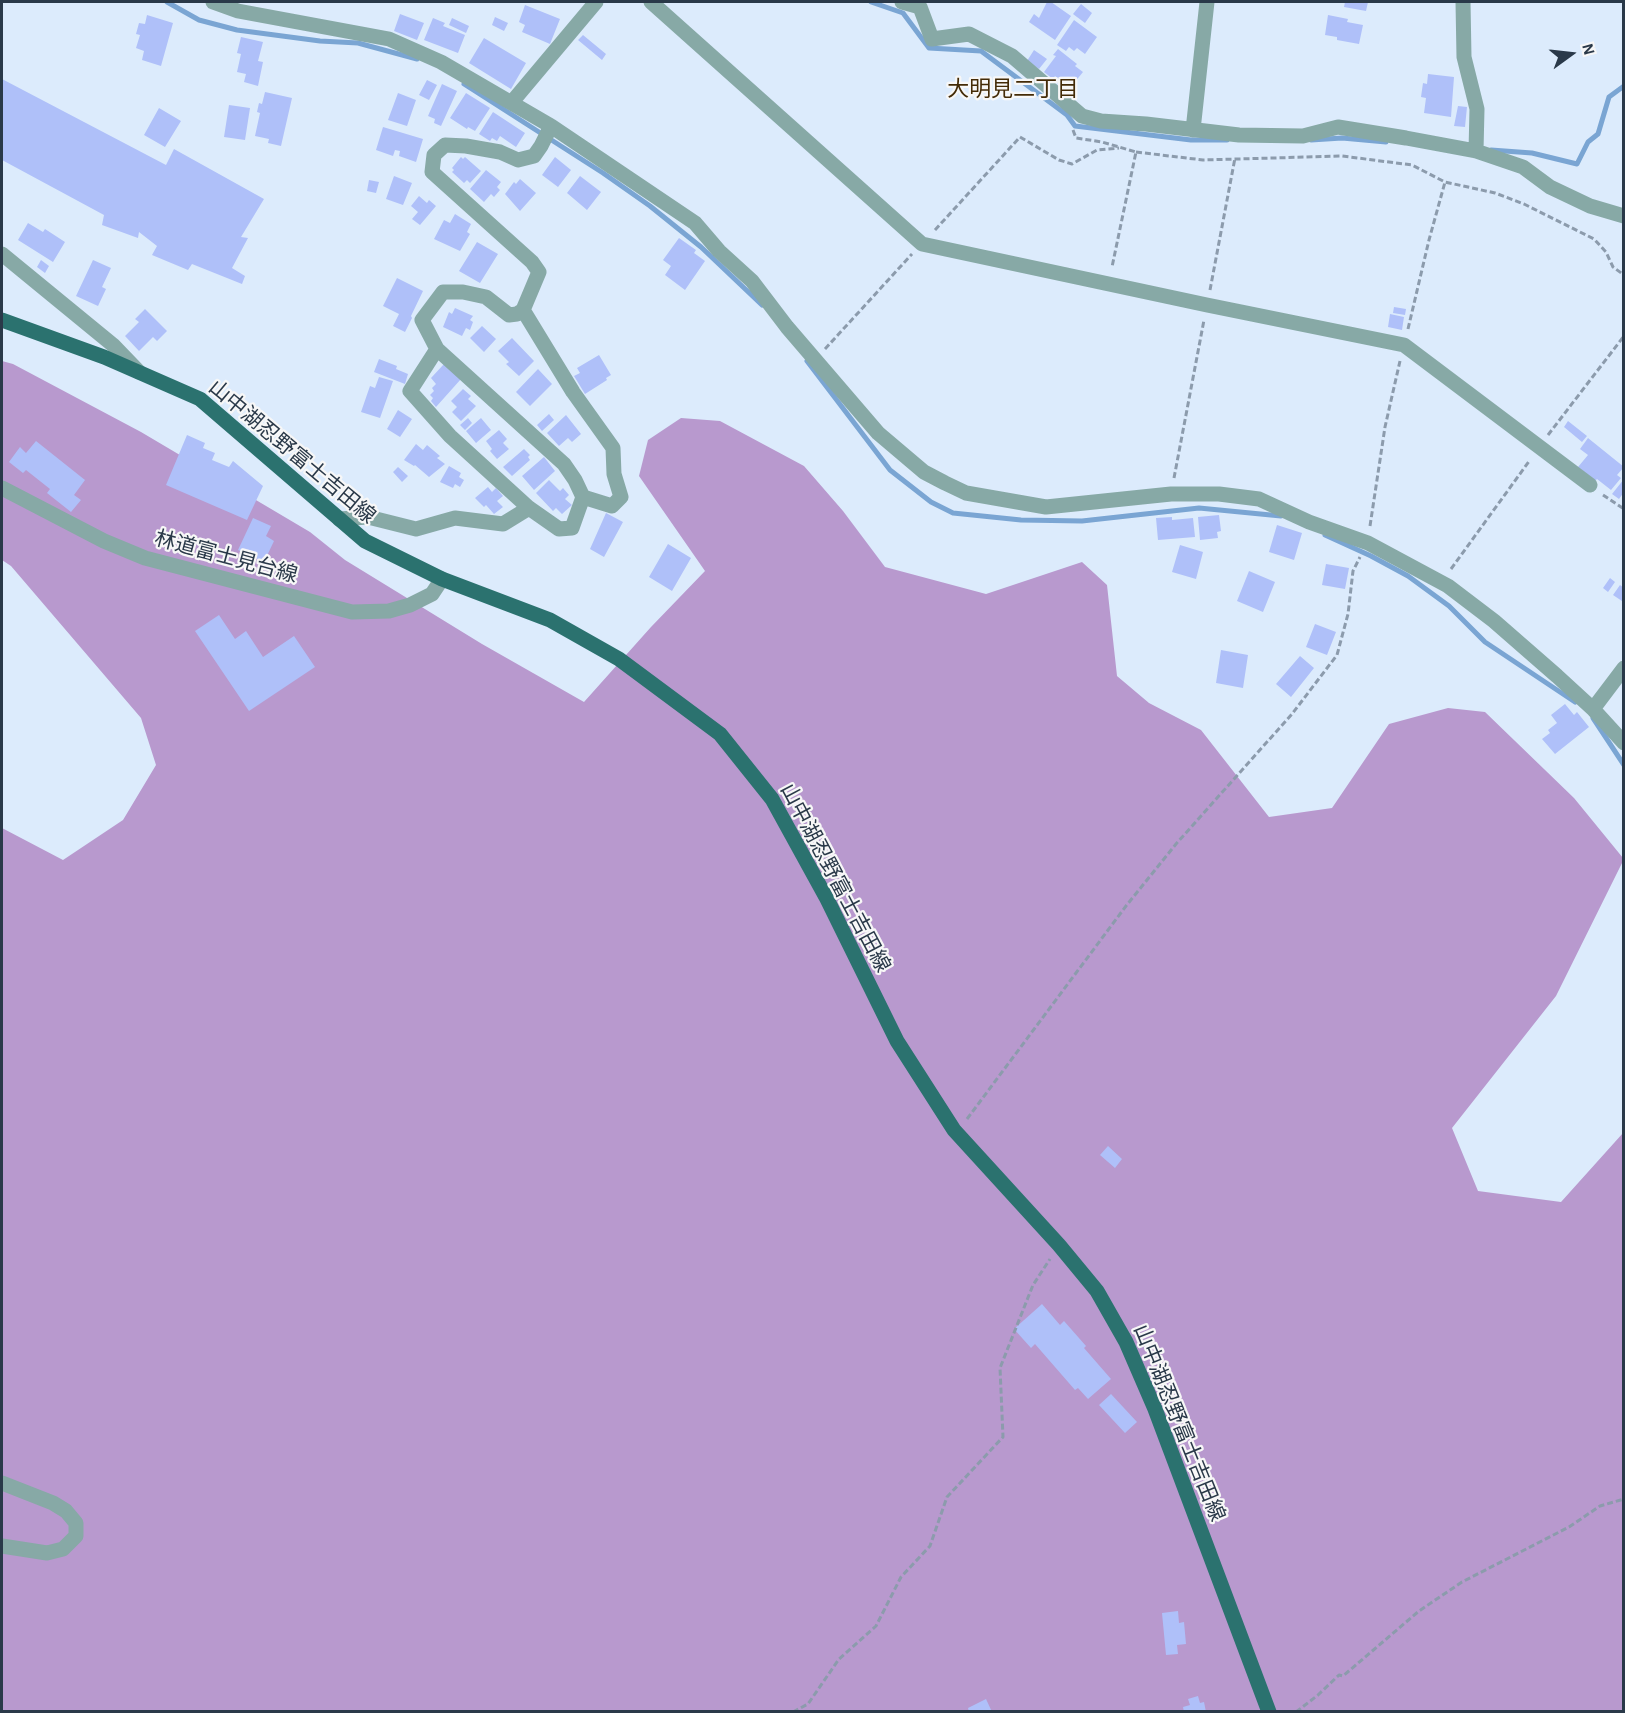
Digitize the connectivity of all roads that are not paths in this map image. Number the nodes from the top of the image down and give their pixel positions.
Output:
1 (213, 2) edge
2 (596, 2) edge
3 (651, 2) edge
4 (902, 2) edge
5 (1207, 2) edge
6 (1463, 2) edge
7 (512, 102) junction
8 (550, 126) junction
9 (1193, 130) junction
10 (1476, 152) junction
11 (1623, 216) edge
12 (2, 254) edge
13 (524, 309) junction
14 (2, 320) edge
15 (436, 349) junction
16 (139, 372) junction
17 (1590, 485) road end
18 (2, 488) edge
19 (583, 497) junction
20 (529, 508) junction
21 (339, 519) junction
22 (442, 579) junction
23 (1623, 668) edge
24 (1593, 709) junction
25 (1623, 743) edge
26 (2, 1483) edge
27 (2, 1546) edge
28 (1269, 1712) edge

1 - 7 street
2 - 7 street
3 - 17 street
4 - 9 street
5 - 9 street
6 - 10 street
7 - 8 street
8 - 13 street
8 - 24 street
9 - 10 street
10 - 11 street
12 - 16 street
13 - 15 street
13 - 19 street
14 - 16 main road, 山中湖忍野富士吉田線
15 - 19 street
15 - 20 street
16 - 21 main road, 山中湖忍野富士吉田線
18 - 22 street, 林道富士見台線
19 - 20 street
20 - 21 street
21 - 22 main road, 山中湖忍野富士吉田線
22 - 28 main road, 山中湖忍野富士吉田線
23 - 24 street
24 - 25 street
26 - 27 street

